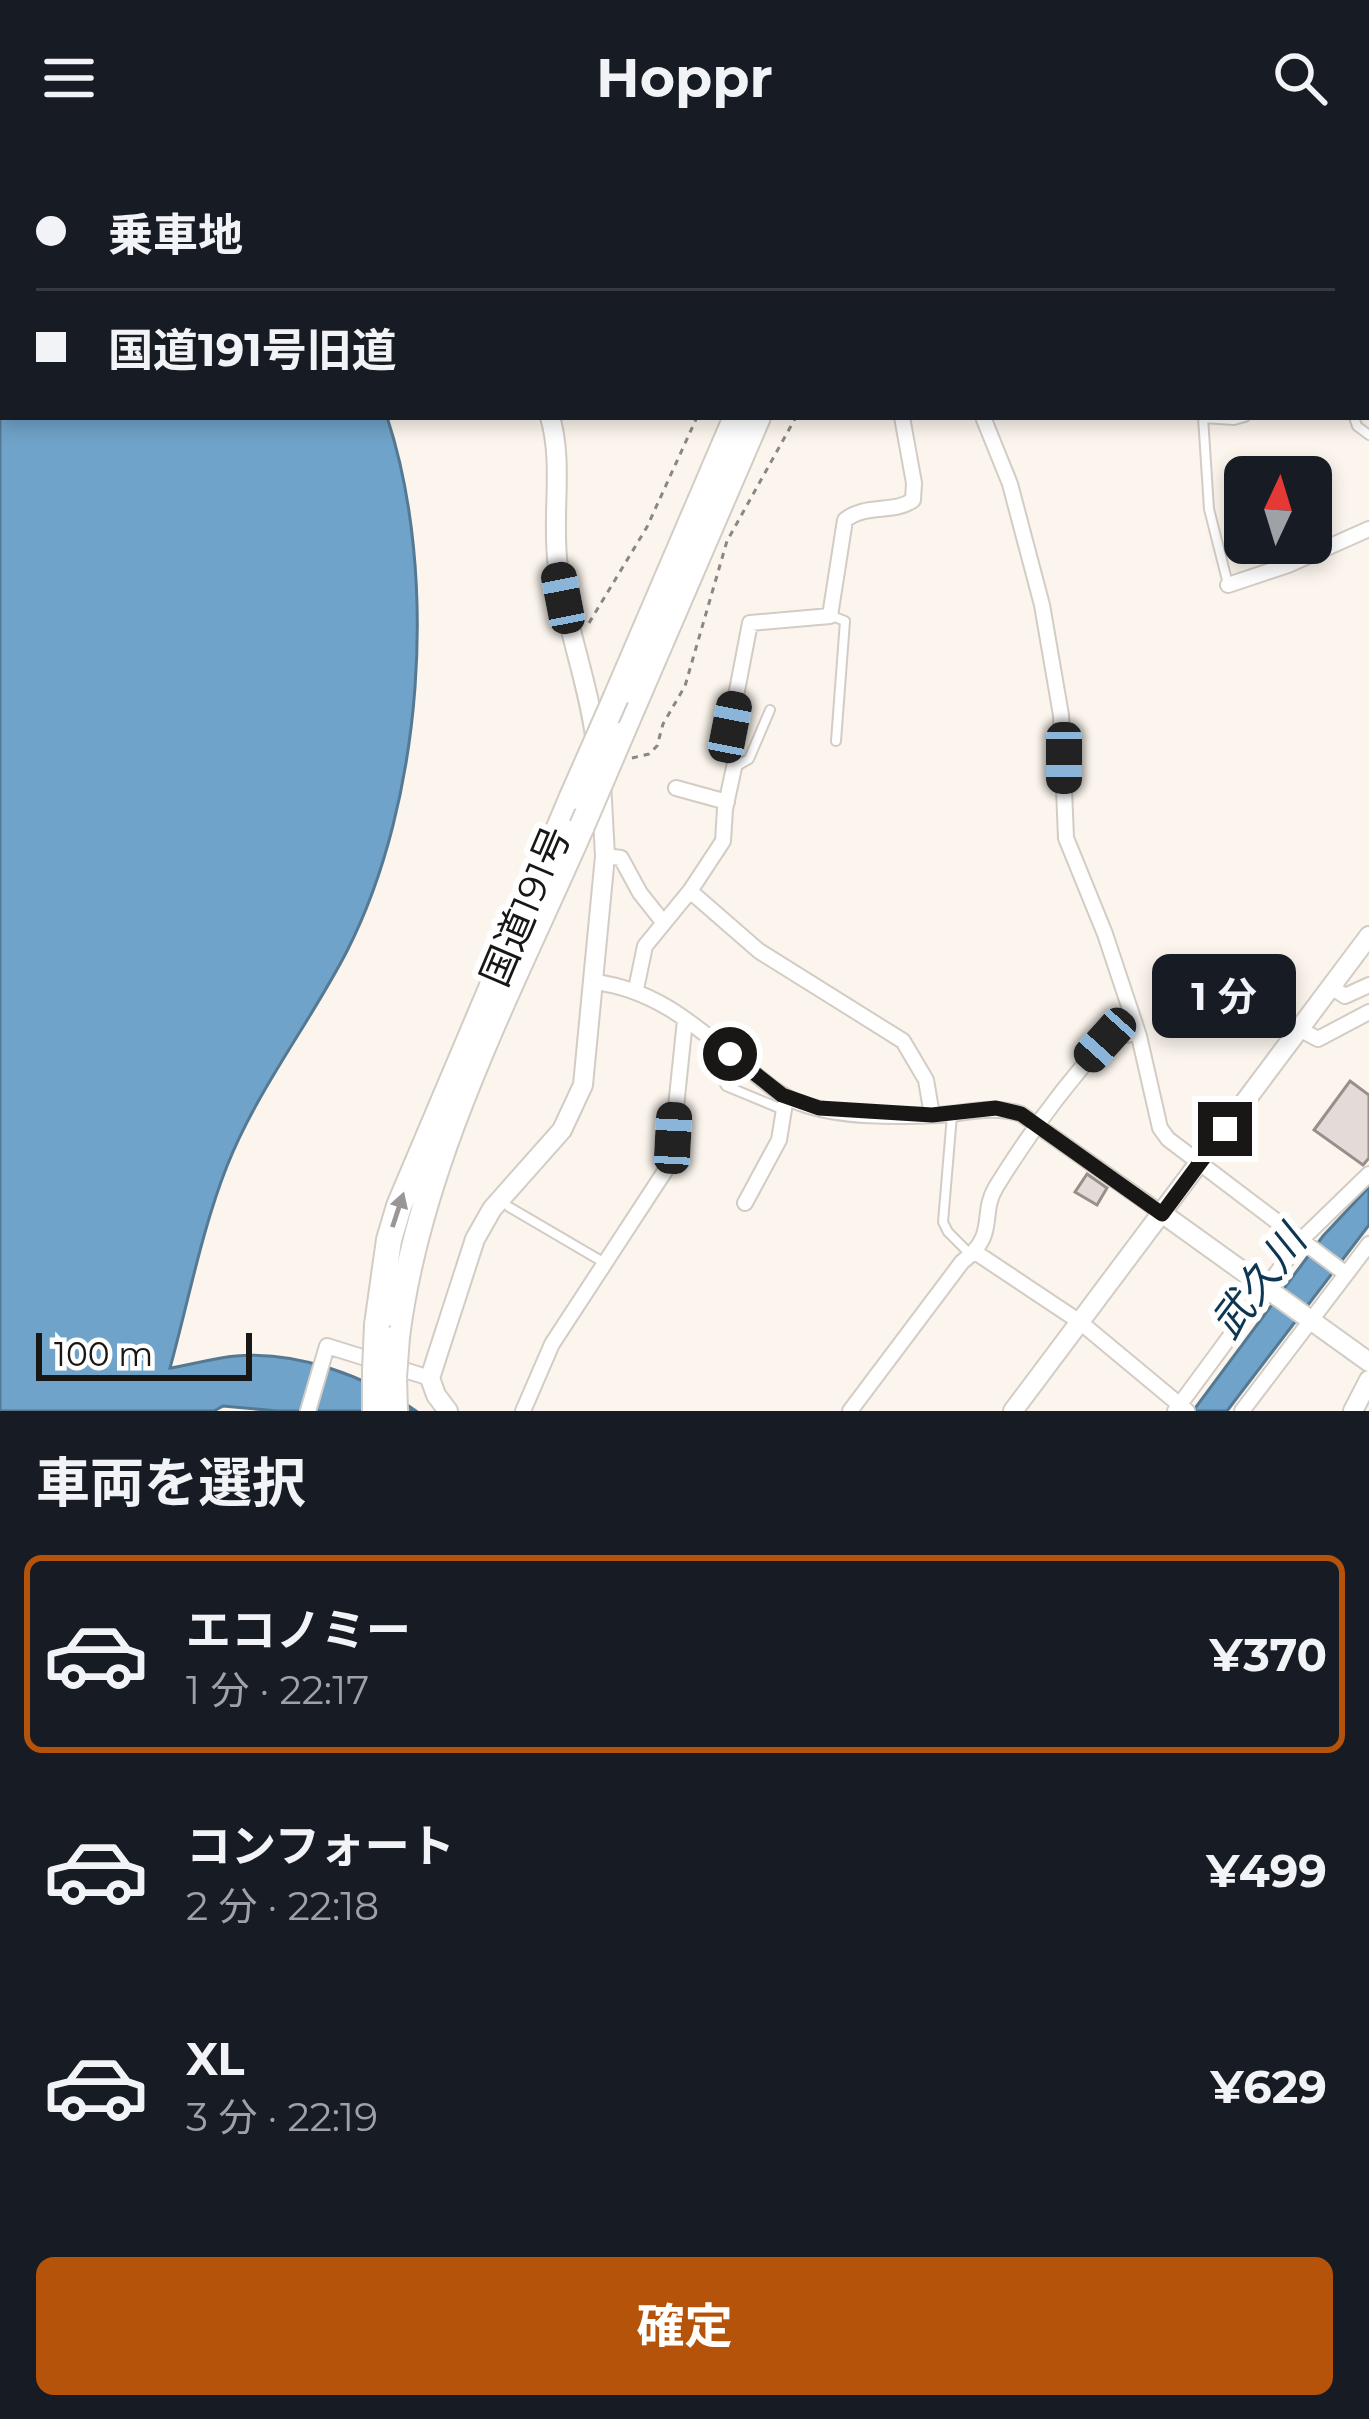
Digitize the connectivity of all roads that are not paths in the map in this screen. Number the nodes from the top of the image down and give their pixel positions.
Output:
1 (551, 420) edge
2 (731, 420) edge
3 (757, 420) edge
4 (903, 420) edge
5 (984, 420) edge
6 (1203, 420) edge
7 (1369, 529) edge
8 (1228, 585) joint
9 (830, 616) junction
10 (770, 710) dead end
11 (836, 741) dead end
12 (735, 767) junction
13 (676, 788) dead end
14 (727, 802) junction
15 (605, 856) junction
16 (690, 891) junction
17 (663, 922) junction
18 (1369, 936) edge
19 (595, 982) junction
20 (1369, 985) edge
21 (1331, 987) junction
22 (636, 989) junction
23 (1369, 1012) edge
24 (685, 1020) junction
25 (1299, 1029) junction
26 (1139, 1036) junction
27 (1105, 1040) joint
28 (730, 1054) junction
29 (786, 1103) junction
30 (953, 1113) junction
31 (932, 1115) junction
32 (1037, 1126) junction
33 (1200, 1162) junction
34 (1367, 1174) edge
35 (745, 1203) dead end
36 (509, 1207) dead end
37 (1162, 1214) junction
38 (1303, 1242) junction
39 (1369, 1244) edge
40 (973, 1253) junction
41 (603, 1262) junction
42 (1344, 1272) junction
43 (1270, 1291) junction
44 (1310, 1320) junction
45 (1080, 1322) junction
46 (387, 1331) junction
47 (1369, 1363) edge
48 (430, 1378) junction
49 (1369, 1380) edge
50 (1181, 1409) edge
51 (308, 1411) edge
52 (375, 1411) edge
53 (395, 1411) edge
54 (448, 1411) edge
55 (523, 1411) edge
56 (850, 1411) edge
57 (1013, 1411) edge
58 (1243, 1411) edge
59 (1353, 1411) edge

1 - 15 street
46 -> 2 highway, 国道191号, bridge
3 - 46 highway, 国道191号, bridge
4 - 9 street
5 - 26 street
6 - 8 lane
7 - 8 street
9 - 11 lane
9 - 12 street
10 - 12 lane
12 - 14 street
13 - 14 street
14 - 16 street
15 - 17 street
15 - 19 street
16 - 17 street
16 - 31 street
17 - 22 street
18 - 21 street
19 - 22 street
19 - 48 street
20 - 21 street
21 - 25 street
22 - 24 street
23 - 25 street
24 - 28 street
24 - 41 street
25 - 33 street
26 - 27 lane
26 - 33 street
27 - 32 street
28 - 29 street
28 - 29 lane
29 - 31 street
29 - 35 street
30 - 31 street
30 - 32 street
30 - 40 lane
32 - 37 street
32 - 40 street
33 - 37 street
33 - 38 street
34 - 38 street
36 - 41 lane
37 - 43 street
37 - 45 street
38 - 42 street
38 - 43 street
39 - 42 street
40 - 45 street
40 - 56 street
41 - 55 street
42 - 44 street
43 - 44 street
43 - 50 street
44 - 47 street
44 - 58 street
45 - 50 street
45 - 57 street
46 - 52 highway, 国道191号, bridge
46 - 53 highway, 国道191号, bridge
48 - 51 street
48 - 54 street
49 - 59 street

